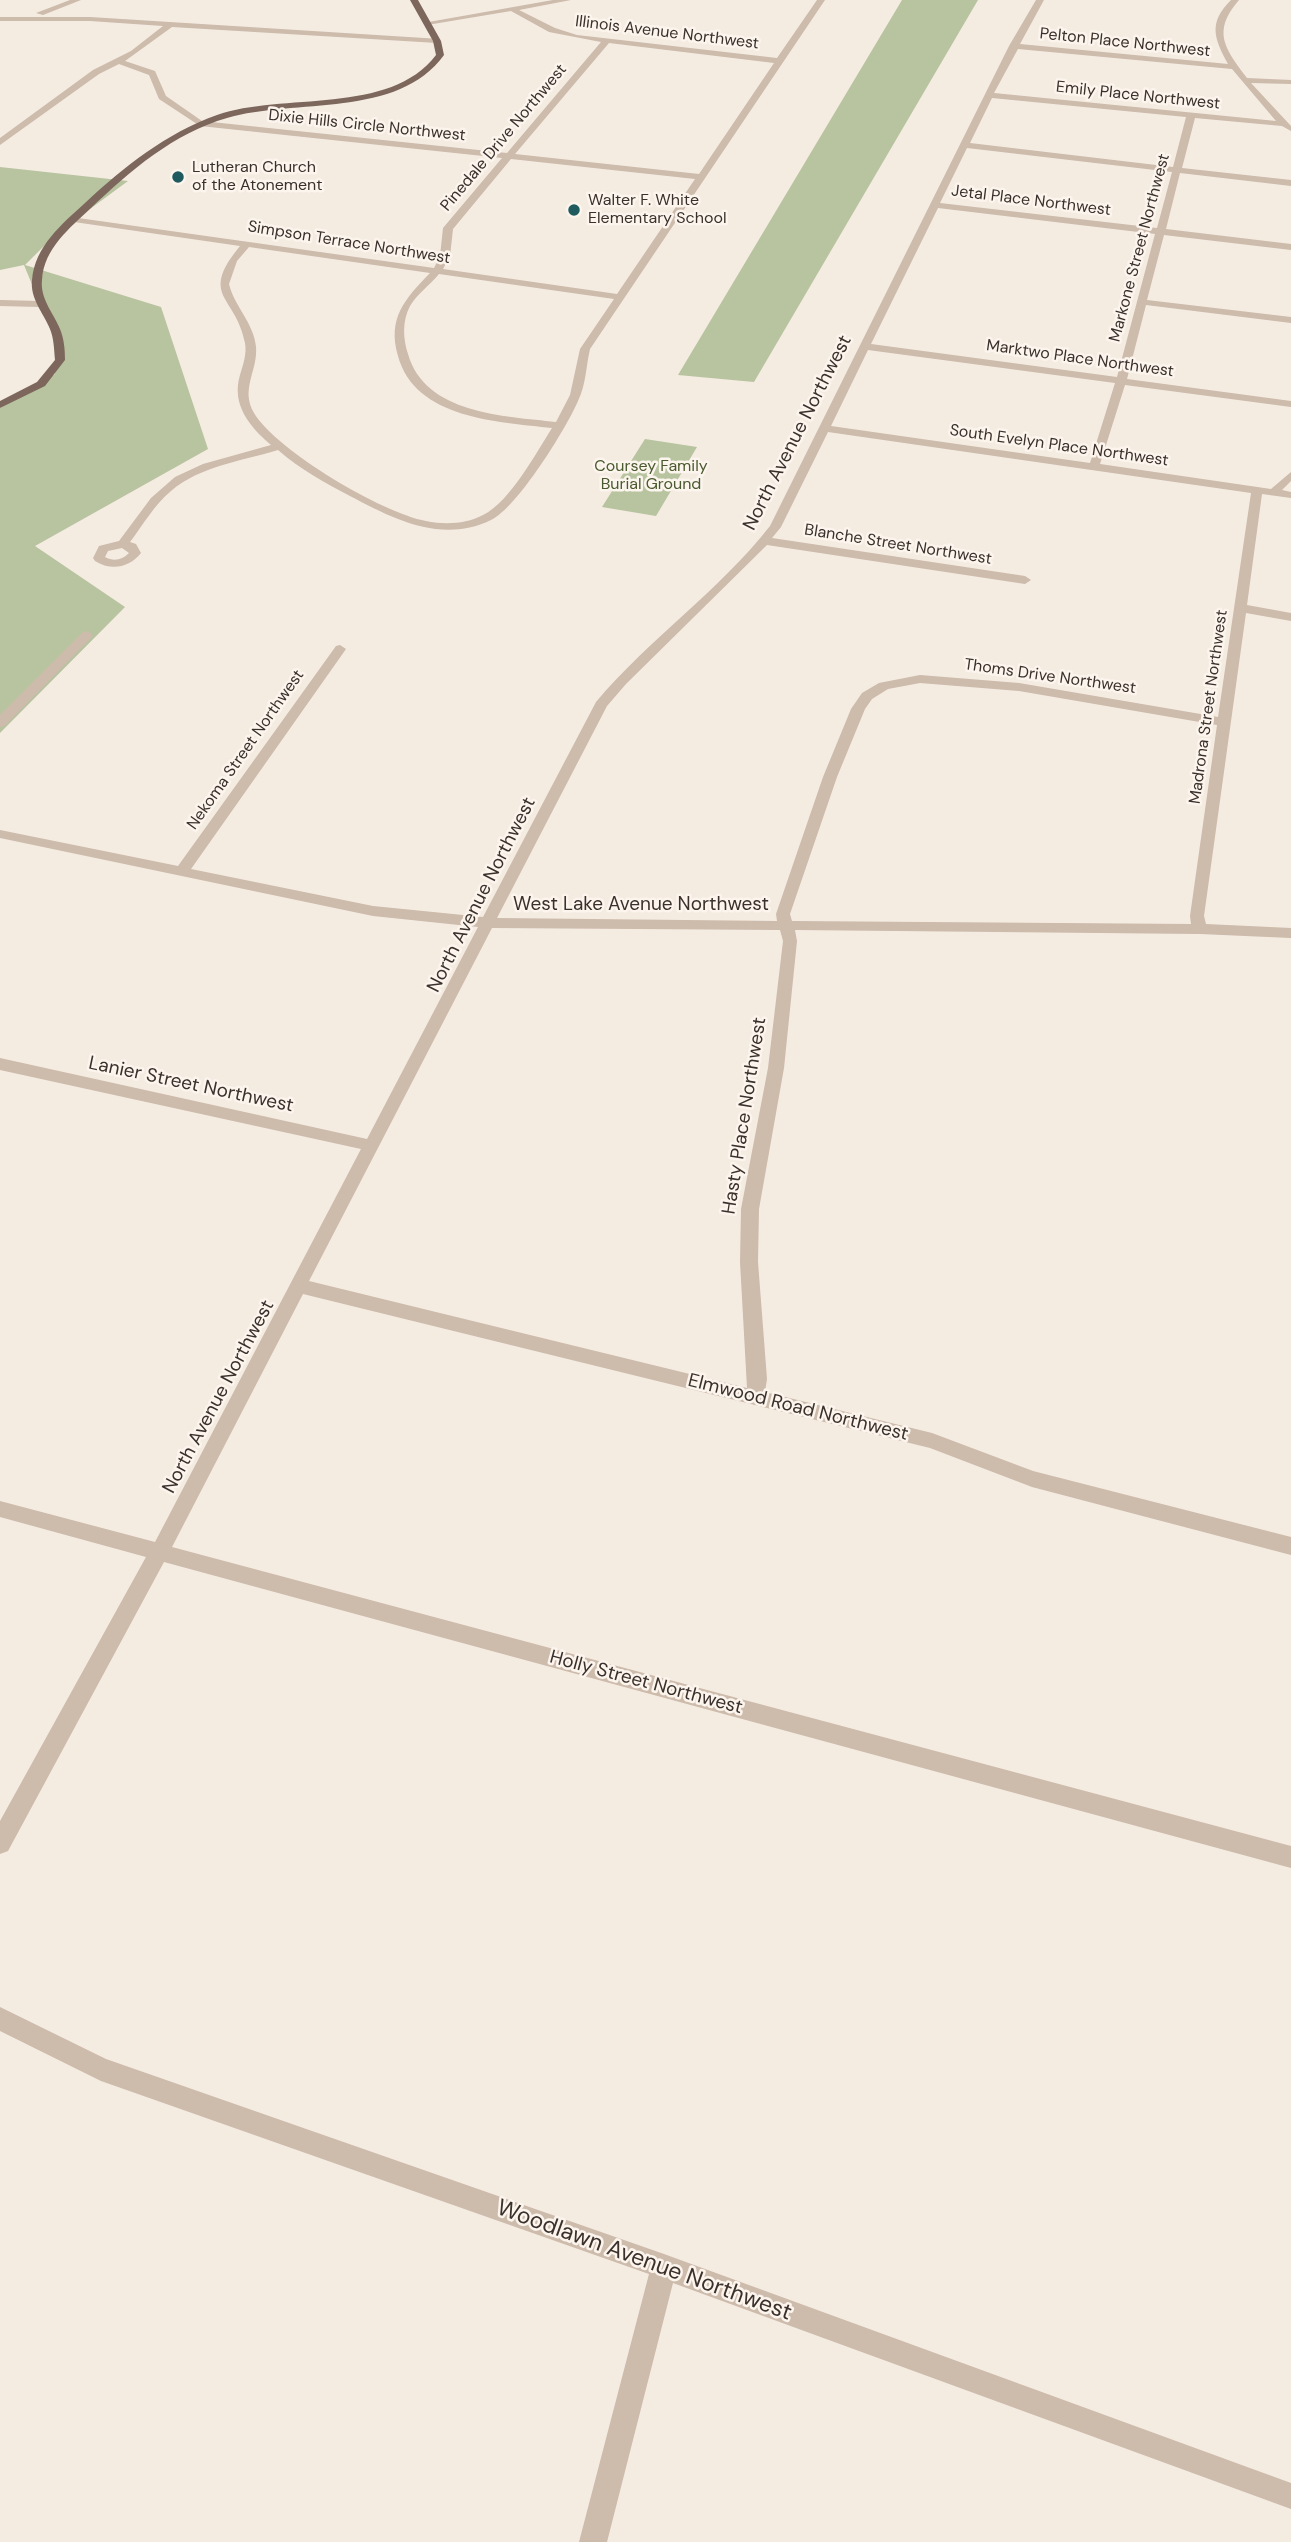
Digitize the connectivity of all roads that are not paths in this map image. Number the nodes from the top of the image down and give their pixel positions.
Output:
1 (78, 0) edge
2 (414, 0) edge
3 (566, 0) edge
4 (821, 0) edge
5 (1040, 0) edge
6 (1235, 0) edge
7 (555, 1) edge
8 (515, 10) junction
9 (31, 18) junction
10 (0, 19) edge
11 (427, 23) junction
12 (170, 24) junction
13 (437, 41) junction
14 (606, 43) junction
15 (1013, 46) junction
16 (119, 61) junction
17 (779, 61) junction
18 (1234, 67) junction
19 (1243, 80) junction
20 (1291, 82) edge
21 (989, 95) junction
22 (1191, 116) junction
23 (200, 123) junction
24 (1288, 128) edge
25 (0, 142) edge
26 (964, 145) junction
27 (509, 154) junction
28 (1177, 169) junction
29 (701, 177) junction
30 (1291, 183) edge
31 (934, 205) junction
32 (74, 219) junction
33 (1161, 232) junction
34 (246, 244) junction
35 (1291, 247) edge
36 (435, 272) junction
37 (620, 297) junction
38 (1142, 302) junction
39 (0, 303) edge
40 (39, 303) junction
41 (1291, 320) edge
42 (864, 346) junction
43 (1121, 381) junction
44 (1291, 404) edge
45 (0, 405) edge
46 (559, 426) junction
47 (824, 428) junction
48 (281, 446) junction
49 (1094, 467) junction
50 (1291, 475) edge
51 (1257, 491) junction
52 (1273, 493) junction
53 (1291, 495) edge
54 (766, 541) junction
55 (123, 544) dead end
56 (1025, 580) dead end
57 (1241, 608) junction
58 (1291, 617) edge
59 (87, 635) dead end
60 (340, 649) dead end
61 (1224, 722) junction
62 (0, 723) edge
63 (0, 834) edge
64 (181, 872) junction
65 (489, 923) junction
66 (785, 925) junction
67 (1200, 929) junction
68 (1291, 933) edge
69 (0, 1064) edge
70 (373, 1146) junction
71 (300, 1286) junction
72 (755, 1398) junction
73 (0, 1509) edge
74 (1291, 1546) edge
75 (160, 1551) junction
76 (0, 1843) edge
77 (1291, 1857) edge
78 (0, 2019) edge
79 (664, 2267) junction
80 (1291, 2496) edge
81 (593, 2542) edge

1 - 9 street
2 - 11 main road
3 - 7 street
4 - 17 street
5 - 15 street, North Avenue Northwest
6 - 18 street
7 - 8 street
8 - 11 street
8 - 14 street, Illinois Avenue Northwest
9 - 10 street
9 - 12 street
11 - 13 main road
12 - 13 street
12 - 16 street
13 - 23 main road
14 - 17 street, Illinois Avenue Northwest
14 - 27 street, Pinedale Drive Northwest
15 - 18 street, Pelton Place Northwest
15 - 21 street, North Avenue Northwest
16 - 23 street, Dixie Hills Circle Northwest
16 - 25 street
17 - 29 street
18 - 19 street
19 - 20 street
19 - 24 street
21 - 22 street, Emily Place Northwest
21 - 26 street, North Avenue Northwest
22 - 24 street, Emily Place Northwest
22 - 28 street, Markone Street Northwest
23 - 27 street, Dixie Hills Circle Northwest
23 - 32 main road
26 - 28 street
26 - 31 street, North Avenue Northwest
27 - 29 street, Dixie Hills Circle Northwest
27 - 36 street, Pinedale Drive Northwest
28 - 30 street
28 - 33 street, Markone Street Northwest
29 - 37 street
31 - 33 street, Jetal Place Northwest
31 - 42 street, North Avenue Northwest
32 - 34 street, Simpson Terrace Northwest
32 - 40 main road
33 - 35 street, Jetal Place Northwest
33 - 38 street, Markone Street Northwest
34 - 36 street, Simpson Terrace Northwest
34 - 48 street
36 - 37 street, Simpson Terrace Northwest
36 - 46 street, Pinedale Drive Northwest
37 - 46 street
38 - 41 street
38 - 43 street, Markone Street Northwest
39 - 40 street
40 - 45 main road
42 - 43 street, Marktwo Place Northwest
42 - 47 street, North Avenue Northwest
43 - 44 street, Marktwo Place Northwest
43 - 49 street, Markone Street Northwest
46 - 48 street
47 - 49 street, South Evelyn Place Northwest
47 - 54 street, North Avenue Northwest
48 - 55 street
49 - 51 street, South Evelyn Place Northwest
50 - 52 street
51 - 52 street, South Evelyn Place Northwest
51 - 57 street, Madrona Street Northwest
52 - 53 street, South Evelyn Place Northwest
54 - 56 street, Blanche Street Northwest
54 - 65 street, North Avenue Northwest
57 - 58 street
57 - 61 street, Madrona Street Northwest
59 - 62 street
60 - 64 street, Nekoma Street Northwest
61 - 66 street, Thoms Drive Northwest
61 - 67 street, Madrona Street Northwest
63 - 64 street, West Lake Avenue Northwest
64 - 65 street, West Lake Avenue Northwest
65 - 66 street, West Lake Avenue Northwest
65 - 70 street, North Avenue Northwest
66 - 67 street, West Lake Avenue Northwest
66 - 72 street, Hasty Place Northwest
67 - 68 street, West Lake Avenue Northwest
69 - 70 street, Lanier Street Northwest
70 - 71 street, North Avenue Northwest
71 - 72 street, Elmwood Road Northwest
71 - 75 street, North Avenue Northwest
72 - 74 street, Elmwood Road Northwest
73 - 75 street, Holly Street Northwest
75 - 76 street, North Avenue Northwest
75 - 77 street, Holly Street Northwest
78 - 79 street, Woodlawn Avenue Northwest
79 - 80 street, Woodlawn Avenue Northwest
79 - 81 street

